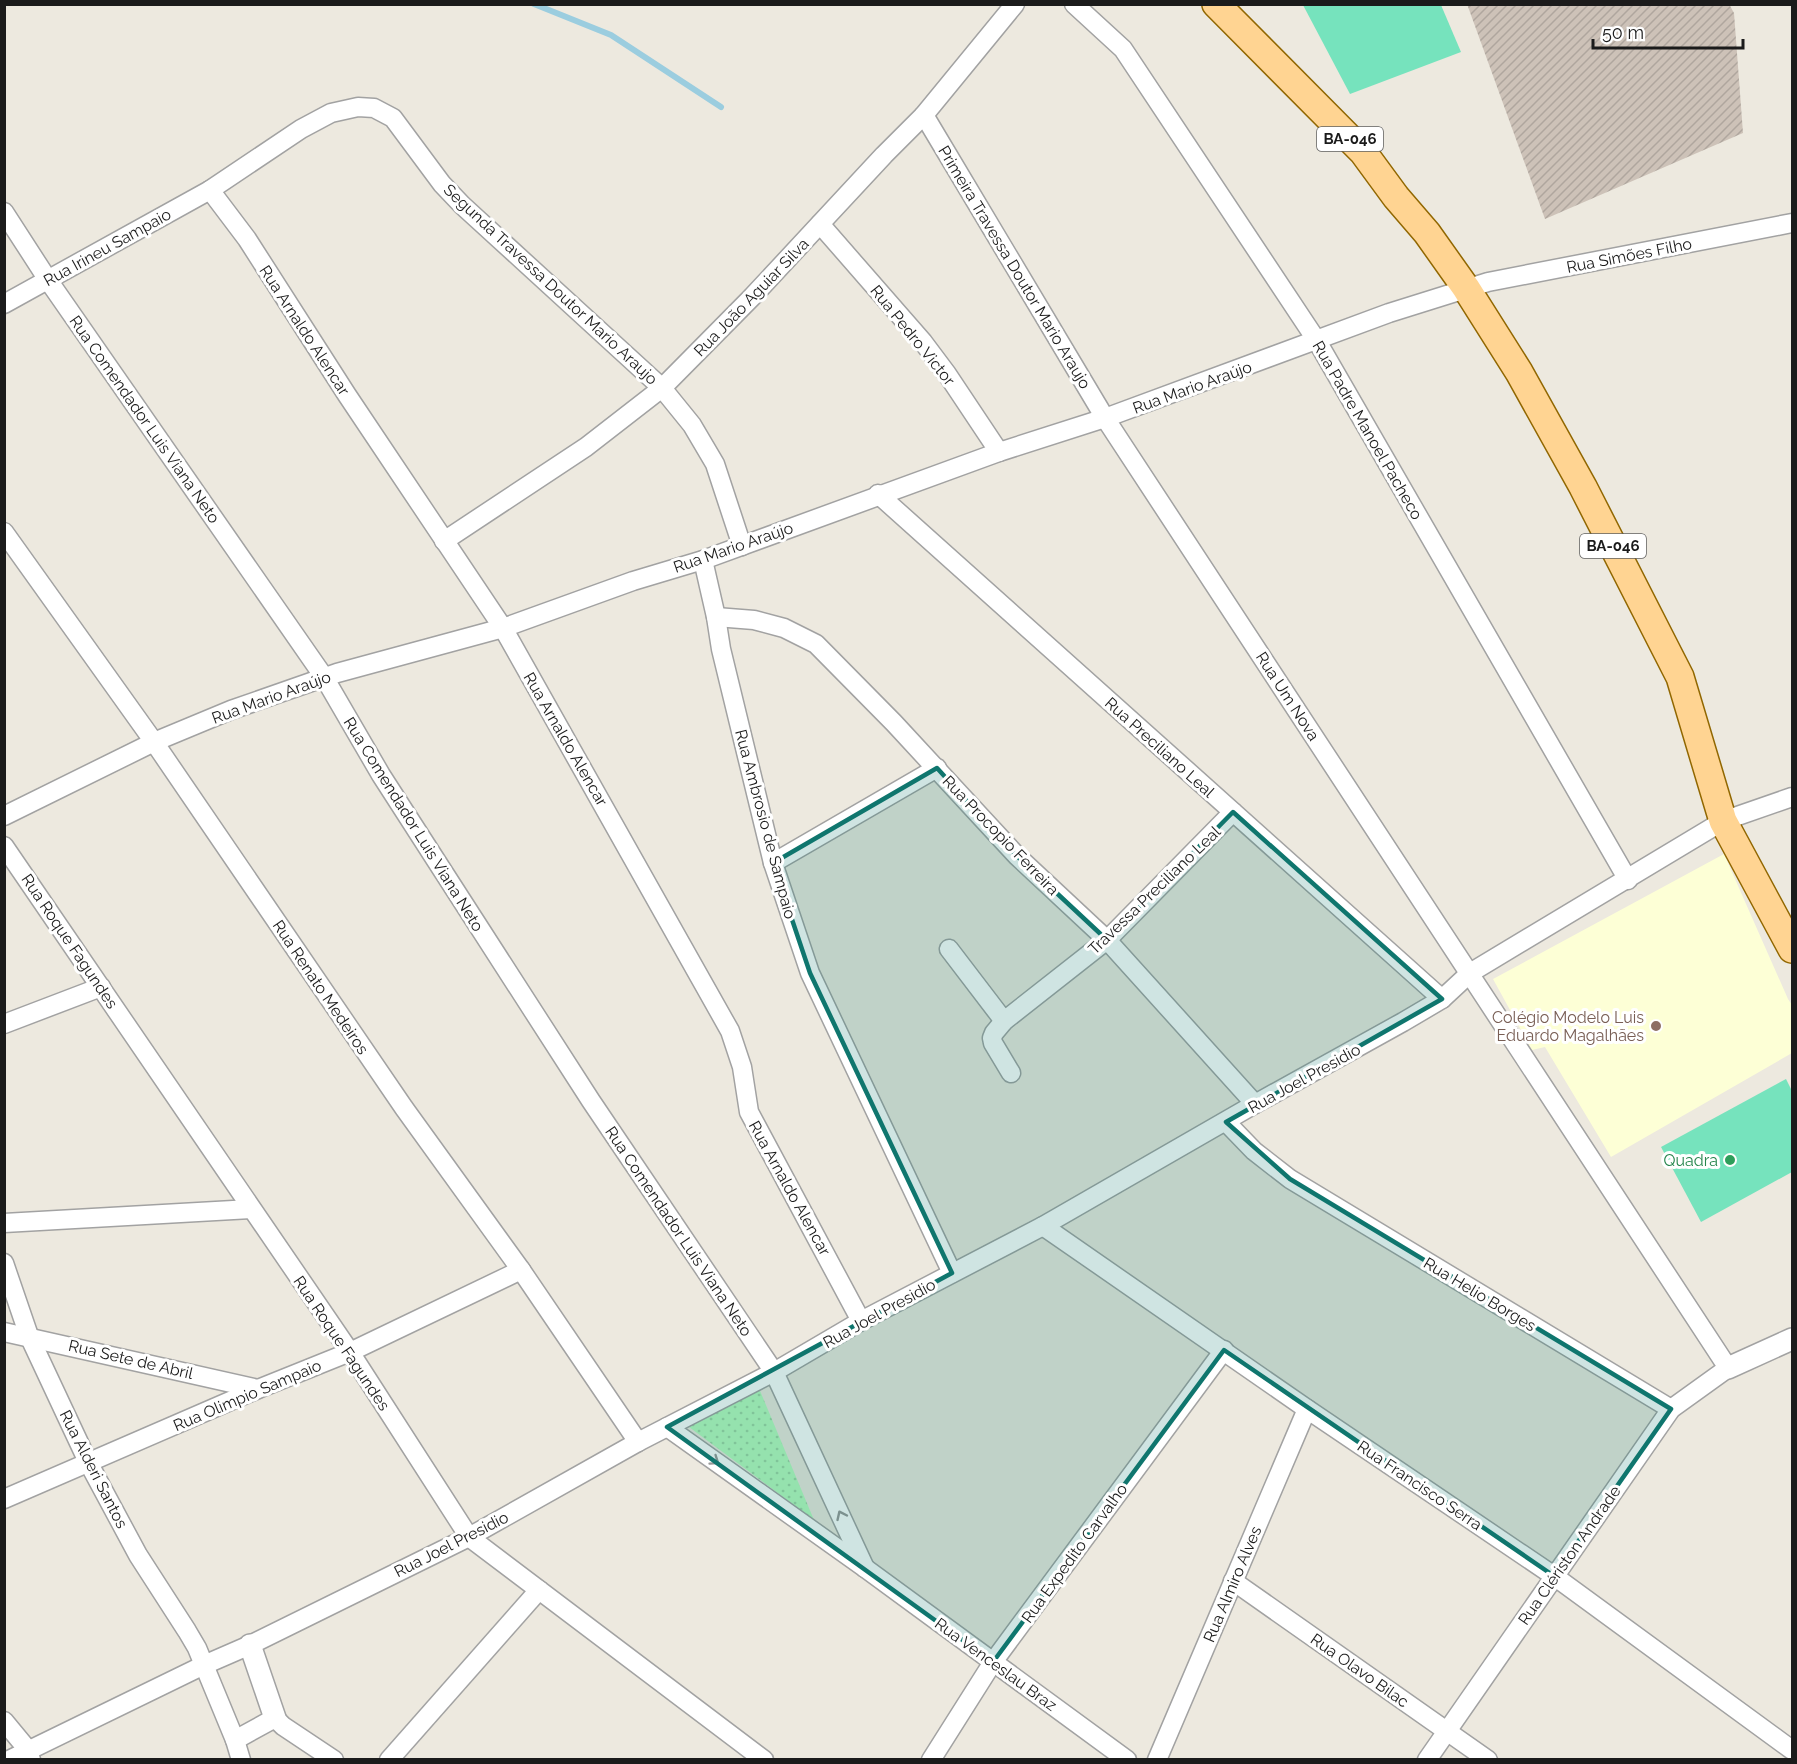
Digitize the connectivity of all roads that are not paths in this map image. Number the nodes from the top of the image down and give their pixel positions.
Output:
1 (1015, 4) edge
2 (1074, 4) edge
3 (1216, 4) edge
4 (924, 115) junction
5 (210, 190) junction
6 (4, 212) edge
7 (1792, 223) edge
8 (820, 224) junction
9 (48, 280) junction
10 (1467, 288) junction
11 (4, 304) edge
12 (1317, 341) junction
13 (662, 388) junction
14 (1105, 418) junction
15 (999, 452) junction
16 (878, 494) junction
17 (4, 532) edge
18 (444, 541) junction
19 (742, 546) junction
20 (703, 560) junction
21 (716, 617) junction
22 (503, 628) junction
23 (324, 677) junction
24 (154, 742) junction
25 (937, 768) junction
26 (1792, 797) edge
27 (1233, 812) junction
28 (4, 816) edge
29 (1723, 821) junction
30 (4, 846) edge
31 (774, 863) junction
32 (1628, 880) junction
33 (1107, 940) junction
34 (949, 949) dead end
35 (1792, 949) edge
36 (1470, 974) junction
37 (101, 987) junction
38 (1442, 999) junction
39 (1005, 1022) junction
40 (4, 1024) edge
41 (1011, 1073) dead end
42 (1255, 1104) junction
43 (1226, 1122) junction
44 (251, 1209) junction
45 (4, 1222) edge
46 (1043, 1226) junction
47 (4, 1263) edge
48 (521, 1270) junction
49 (952, 1274) junction
50 (861, 1321) junction
51 (4, 1332) edge
52 (29, 1336) junction
53 (1792, 1339) edge
54 (1224, 1350) junction
55 (350, 1352) junction
56 (1728, 1368) junction
57 (774, 1372) junction
58 (258, 1389) junction
59 (1307, 1409) junction
60 (1671, 1409) junction
61 (667, 1427) junction
62 (638, 1442) junction
63 (88, 1462) junction
64 (4, 1499) edge
65 (469, 1537) junction
66 (865, 1568) junction
67 (1554, 1576) junction
68 (1233, 1581) junction
69 (539, 1590) junction
70 (250, 1645) junction
71 (993, 1662) junction
72 (204, 1665) junction
73 (275, 1718) junction
74 (4, 1721) edge
75 (1447, 1731) junction
76 (235, 1740) junction
77 (1792, 1750) edge
78 (29, 1755) edge
79 (9, 1760) edge
80 (241, 1760) edge
81 (334, 1760) edge
82 (389, 1760) edge
83 (765, 1760) edge
84 (931, 1760) edge
85 (1127, 1760) edge
86 (1157, 1760) edge
87 (1427, 1760) edge
88 (1488, 1760) edge

1 - 4 street, Rua João Aguiar Silva
2 - 12 street, Rua Padre Manoel Pacheco
3 - 10 main road, BA-046
4 - 8 street, Rua João Aguiar Silva
4 - 14 street, Primeira Travessa Doutor Mario Araujo
5 - 9 street, Rua Irineu Sampaio
5 - 13 street, Segunda Travessa Doutor Mario Araujo
5 - 18 street, Rua Arnaldo Alencar
6 - 9 street, Rua Comendador Luis Viana Neto
7 - 10 street, Rua Simões Filho
8 - 13 street, Rua João Aguiar Silva
8 - 15 street, Rua Pedro Victor
9 - 11 street, Rua Irineu Sampaio
9 - 23 street, Rua Comendador Luis Viana Neto
10 - 12 street, Rua Mario Araújo
10 - 29 main road, BA-046
12 - 14 street, Rua Mario Araújo
12 - 32 street, Rua Padre Manoel Pacheco
13 - 18 street, Rua João Aguiar Silva
13 - 19 street, Segunda Travessa Doutor Mario Araujo
14 - 15 street, Rua Mario Araújo
14 - 36 street, Rua Um Nova
15 - 16 street, Rua Mario Araújo
16 - 19 street, Rua Mario Araújo
16 - 27 street, Rua Preciliano Leal
17 - 24 street, Rua Renato Medeiros
18 - 22 street, Rua Arnaldo Alencar
19 - 20 street, Rua Mario Araújo
20 - 21 street, Rua Ambrosio de Sampaio
20 - 22 street, Rua Mario Araújo
21 - 25 street, Rua Procopio Ferreira
21 - 31 street, Rua Ambrosio de Sampaio
22 - 23 street, Rua Mario Araújo
22 - 50 street, Rua Arnaldo Alencar
23 - 24 street, Rua Mario Araújo
23 - 57 street, Rua Comendador Luis Viana Neto
24 - 28 street, Rua Mario Araújo
24 - 48 street, Rua Renato Medeiros
25 - 31 street
25 - 33 street, Rua Procopio Ferreira
26 - 29 street, Rua Joel Presidio
27 - 33 street, Travessa Preciliano Leal
27 - 38 street, Rua Preciliano Leal
29 - 32 street, Rua Joel Presidio
29 - 35 main road, BA-046
30 - 37 street, Rua Roque Fagundes
31 - 49 street, Rua Ambrosio de Sampaio
32 - 36 street, Rua Joel Presidio
33 - 39 street, Travessa Preciliano Leal
33 - 42 street, Rua Procopio Ferreira
34 - 39 street
36 - 38 street, Rua Joel Presidio
36 - 56 street, Rua Um Nova
37 - 40 street
37 - 44 street, Rua Roque Fagundes
38 - 42 street, Rua Joel Presidio
39 - 41 street
42 - 43 street, Rua Joel Presidio
43 - 46 street, Rua Joel Presidio
43 - 60 street, Rua Helio Borges
44 - 45 street
44 - 55 street, Rua Roque Fagundes
46 - 49 street, Rua Joel Presidio
46 - 54 street, Rua Francisco Serra
47 - 52 street, Rua Alderi Santos
48 - 55 street, Rua Olimpio Sampaio
48 - 62 street, Rua Renato Medeiros
49 - 50 street, Rua Joel Presidio
50 - 57 street, Rua Joel Presidio
51 - 52 street, Rua Sete de Abril
52 - 58 street, Rua Sete de Abril
52 - 63 street, Rua Alderi Santos
53 - 56 street
54 - 59 street, Rua Francisco Serra
54 - 71 street, Rua Expedito Carvalho
55 - 58 street, Rua Olimpio Sampaio
55 - 65 street, Rua Roque Fagundes
56 - 60 street, Rua Clériston Andrade
57 - 61 street, Rua Joel Presidio
66 -> 57 street, Rua Comendador Luis Viana Neto
58 - 63 street, Rua Olimpio Sampaio
59 - 67 street, Rua Francisco Serra
59 - 68 street, Rua Almiro Alves
60 - 67 street, Rua Clériston Andrade
61 - 62 street, Rua Joel Presidio
61 -> 66 street, Rua Venceslau Braz
62 - 65 street, Rua Joel Presidio
63 - 64 street, Rua Olimpio Sampaio
63 - 72 street, Rua Alderi Santos
65 - 69 street, Rua Roque Fagundes
65 - 70 street, Rua Joel Presidio
66 - 71 street, Rua Venceslau Braz
67 - 75 street, Rua Clériston Andrade
67 - 77 street, Rua Francisco Serra
68 - 75 street, Rua Olavo Bilac
68 - 86 street, Rua Almiro Alves
69 - 82 street
69 - 83 street, Rua Roque Fagundes
70 - 72 street, Rua Joel Presidio
70 - 73 street
71 - 84 street, Rua Expedito Carvalho
71 - 85 street, Rua Venceslau Braz
72 - 76 street, Rua Alderi Santos
72 - 78 street, Rua Joel Presidio
73 - 76 street
73 - 81 street
74 - 78 street
75 - 87 street, Rua Clériston Andrade
75 - 88 street, Rua Olavo Bilac
76 - 80 street, Rua Alderi Santos
78 - 79 street, Rua Joel Presidio

